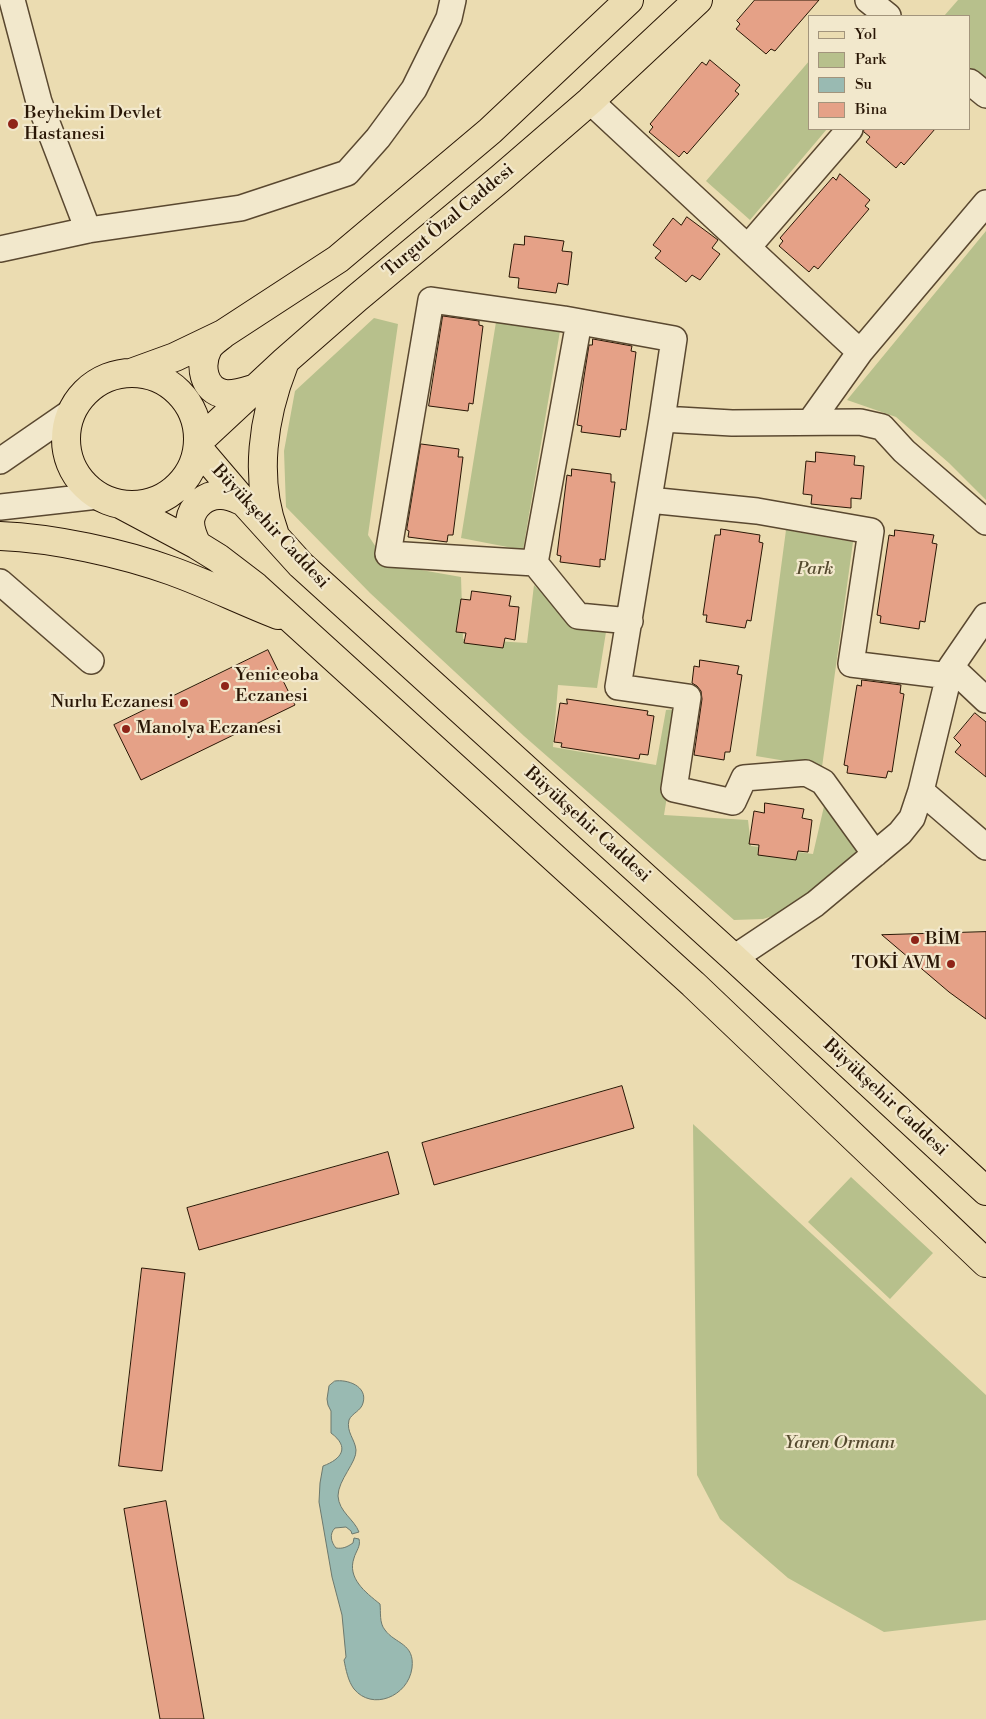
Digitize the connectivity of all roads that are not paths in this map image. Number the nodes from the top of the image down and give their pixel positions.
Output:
1 (12, 0) edge
2 (453, 0) edge
3 (629, 0) edge
4 (698, 0) edge
5 (868, 0) edge
6 (887, 15) edge
7 (971, 83) edge
8 (986, 95) edge
9 (590, 101) junction
10 (849, 130) edge
11 (986, 203) edge
12 (88, 230) junction
13 (748, 247) junction
14 (0, 250) edge
15 (579, 322) junction
16 (223, 334) junction
17 (860, 352) junction
18 (285, 362) junction
19 (131, 372) junction
20 (256, 388) junction
21 (71, 412) junction
22 (662, 419) junction
23 (810, 422) junction
24 (198, 445) junction
25 (0, 461) edge
26 (109, 500) junction
27 (649, 500) junction
28 (244, 502) junction
29 (0, 507) edge
30 (986, 522) edge
31 (0, 536) edge
32 (276, 538) junction
33 (197, 544) junction
34 (535, 563) junction
35 (0, 582) edge
36 (986, 616) edge
37 (630, 621) junction
38 (298, 623) junction
39 (91, 661) dead end
40 (950, 672) junction
41 (986, 700) edge
42 (921, 791) junction
43 (986, 847) edge
44 (875, 854) junction
45 (734, 958) junction
46 (986, 1191) edge
47 (986, 1264) edge

1 - 12 street
2 - 12 street
3 - 16 main road
4 - 9 main road, Turgut Özal Caddesi
5 - 6 street
7 - 8 street
9 - 13 street
9 - 18 main road, Turgut Özal Caddesi
10 - 13 street
11 - 17 street
12 - 14 street
13 - 17 street
15 - 22 street
15 - 34 street
15 - 34 street
16 - 19 main road
16 - 20 main road
17 - 23 street
18 - 20 main road, Turgut Özal Caddesi
18 - 32 main road
19 - 21 main road
19 - 24 main road
20 - 24 main road, Turgut Özal Caddesi
21 - 25 street
21 - 26 main road
22 - 23 street
22 - 27 street
23 - 30 street
24 - 26 main road
24 - 28 main road, Büyükşehir Caddesi
26 - 29 street
26 - 33 main road
27 - 37 street
27 - 40 street
28 - 32 main road, Büyükşehir Caddesi
28 - 33 main road
31 - 38 main road
32 - 45 main road, Büyükşehir Caddesi
33 - 38 main road
34 - 37 street
35 - 39 street
36 - 40 street
37 - 44 street
38 - 47 main road
40 - 41 street
40 - 42 street
42 - 43 street
42 - 44 street
44 - 45 street
45 - 46 main road, Büyükşehir Caddesi

